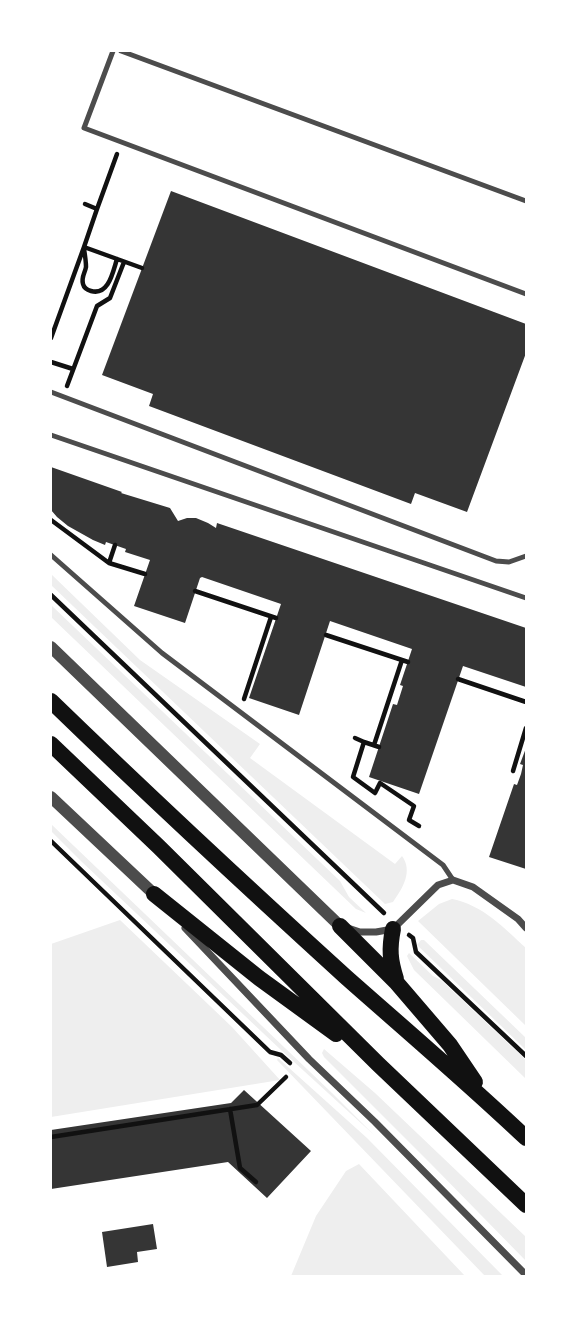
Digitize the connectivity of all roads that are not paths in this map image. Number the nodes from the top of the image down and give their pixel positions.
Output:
1 (113, 51) edge
2 (121, 51) edge
3 (526, 201) edge
4 (526, 294) edge
5 (51, 392) edge
6 (51, 435) edge
7 (51, 555) edge
8 (526, 556) edge
9 (526, 598) edge
10 (51, 647) edge
11 (51, 701) edge
12 (51, 744) edge
13 (51, 797) edge
14 (453, 880) junction
15 (154, 894) junction
16 (389, 921) junction
17 (340, 926) junction
18 (526, 928) edge
19 (396, 982) junction
20 (378, 1064) junction
21 (488, 1102) junction
22 (526, 1138) edge
23 (526, 1205) edge
24 (526, 1275) edge

1 - 4 lane
2 - 3 lane
5 - 8 lane
6 - 9 lane
7 - 14 lane
10 - 17 street
11 - 21 main road
12 - 20 main road
13 - 15 street
14 - 16 street
14 - 18 street
15 - 20 main road
15 - 24 street
16 - 17 street
16 - 19 main road
17 - 19 main road
19 - 21 main road
20 - 23 main road
21 - 22 main road

